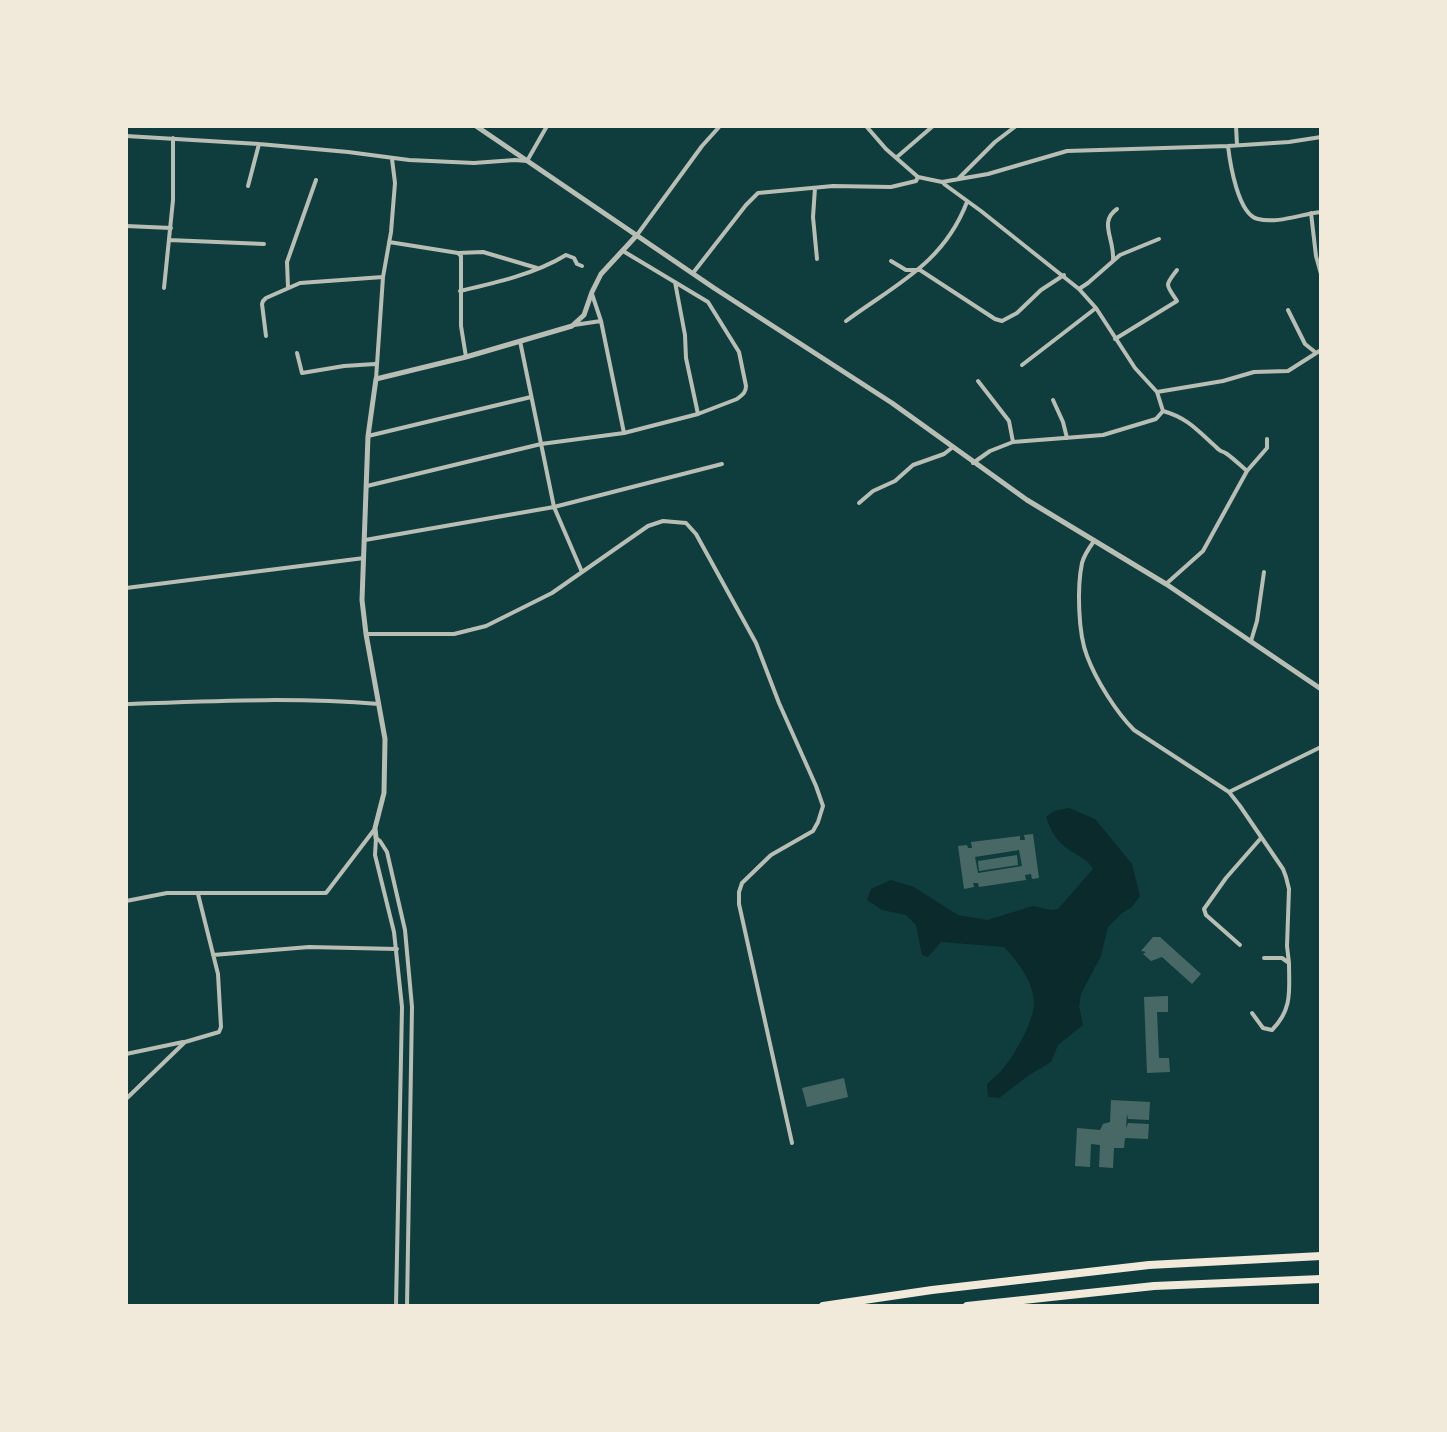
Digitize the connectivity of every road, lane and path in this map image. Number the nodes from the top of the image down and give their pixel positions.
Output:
1 (476, 126) edge
2 (547, 126) edge
3 (720, 126) edge
4 (866, 126) edge
5 (933, 126) edge
6 (1016, 126) edge
7 (1236, 126) edge
8 (126, 136) edge
9 (1321, 137) edge
10 (173, 138) junction
11 (259, 144) junction
12 (1237, 145) junction
13 (1228, 146) junction
14 (897, 157) junction
15 (392, 158) junction
16 (527, 161) junction
17 (918, 177) junction
18 (316, 180) dead end
19 (956, 181) junction
20 (942, 182) junction
21 (248, 186) dead end
22 (815, 188) junction
23 (967, 202) junction
24 (1117, 209) dead end
25 (1321, 212) edge
26 (1311, 213) junction
27 (126, 226) edge
28 (171, 228) junction
29 (637, 235) junction
30 (1159, 239) dead end
31 (169, 240) junction
32 (389, 242) junction
33 (264, 244) dead end
34 (623, 251) junction
35 (458, 253) junction
36 (817, 259) dead end
37 (891, 261) dead end
38 (1113, 261) junction
39 (582, 266) dead end
40 (538, 269) junction
41 (920, 270) junction
42 (1177, 270) dead end
43 (693, 273) junction
44 (1321, 274) edge
45 (1064, 275) junction
46 (383, 277) junction
47 (675, 282) junction
48 (288, 287) junction
49 (164, 288) dead end
50 (1079, 289) junction
51 (460, 291) junction
52 (592, 292) junction
53 (1096, 308) junction
54 (1288, 310) dead end
55 (601, 321) junction
56 (846, 321) dead end
57 (572, 326) junction
58 (266, 336) dead end
59 (1115, 339) junction
60 (520, 341) junction
61 (1318, 351) edge
62 (297, 353) dead end
63 (466, 357) junction
64 (376, 364) junction
65 (1022, 365) dead end
66 (376, 379) junction
67 (978, 381) dead end
68 (1157, 392) junction
69 (531, 397) junction
70 (1053, 400) dead end
71 (1163, 411) junction
72 (698, 414) junction
73 (624, 433) junction
74 (368, 436) junction
75 (1067, 438) junction
76 (1267, 439) dead end
77 (1013, 442) junction
78 (541, 444) junction
79 (953, 447) junction
80 (973, 463) junction
81 (722, 464) dead end
82 (1247, 471) junction
83 (367, 486) junction
84 (859, 503) dead end
85 (554, 507) junction
86 (365, 540) junction
87 (1094, 541) junction
88 (364, 558) junction
89 (582, 572) junction
90 (1264, 572) dead end
91 (1166, 584) junction
92 (126, 588) edge
93 (366, 634) junction
94 (1251, 641) junction
95 (1321, 689) edge
96 (126, 704) edge
97 (380, 704) junction
98 (1321, 747) edge
99 (1229, 792) junction
100 (375, 828) junction
101 (376, 838) junction
102 (1261, 838) junction
103 (198, 894) junction
104 (126, 901) edge
105 (1240, 945) dead end
106 (397, 949) junction
107 (213, 955) junction
108 (1264, 958) dead end
109 (1289, 963) junction
110 (1252, 1013) dead end
111 (184, 1042) junction
112 (126, 1054) edge
113 (126, 1099) edge
114 (792, 1143) dead end
115 (1321, 1256) edge
116 (1321, 1279) edge
117 (396, 1306) edge
118 (407, 1306) edge
119 (823, 1306) edge
120 (967, 1306) edge

1 - 16 street
2 - 16 street
3 - 29 street
4 - 14 street
5 - 14 street
6 - 19 street
7 - 12 street
8 - 10 street
9 - 12 street
10 - 11 street
10 - 28 street
11 - 15 street
11 - 21 street
12 - 13 street
13 - 19 street
13 - 26 street
14 - 17 street
15 - 16 street
15 - 32 street
16 - 29 street
17 - 20 street
17 - 22 street
18 - 48 street
19 - 20 street
20 - 23 street
22 - 36 street
22 - 43 street
23 - 41 street
23 - 45 street
24 - 38 street
25 - 26 street
26 - 44 street
27 - 28 street
28 - 31 street
29 - 34 street
29 - 43 street
30 - 38 street
31 - 33 street
31 - 49 street
32 - 35 street
32 - 46 street
34 - 47 street
34 - 52 street
35 - 40 street
35 - 51 street
37 - 41 street
38 - 50 street
39 - 40 street
40 - 51 street
41 - 45 street
41 - 56 street
42 - 59 street
43 - 79 street
45 - 50 street
46 - 48 street
46 - 64 street
47 - 72 street
47 - 72 street
48 - 58 street
50 - 53 street
51 - 63 street
52 - 55 street
52 - 57 street
53 - 59 street
53 - 65 street
54 - 61 street
55 - 57 street
55 - 73 street
57 - 60 street
59 - 68 street
60 - 63 street
60 - 69 street
61 - 68 street
62 - 64 street
63 - 66 street
64 - 66 street
66 - 74 street
67 - 77 street
68 - 71 street
69 - 74 street
69 - 78 street
70 - 75 street
71 - 75 street
71 - 82 street
72 - 73 street
73 - 78 street
74 - 83 street
75 - 77 street
76 - 82 street
77 - 80 street
78 - 83 street
78 - 85 street
79 - 80 street
79 - 84 street
80 - 87 street
81 - 85 street
82 - 91 street
83 - 86 street
85 - 86 street
85 - 89 street
86 - 88 street
87 - 91 street
87 - 99 street
88 - 92 street
88 - 93 street
89 - 93 street
89 - 114 street
90 - 94 street
91 - 94 street
93 - 97 street
94 - 95 street
96 - 97 street
97 - 100 street
98 - 99 street
99 - 102 street
100 - 101 street
100 - 103 street
101 - 106 street
101 - 118 street
102 - 105 street
102 - 109 street
103 - 104 street
103 - 107 street
106 - 107 street
106 - 117 street
107 - 111 street
108 - 109 street
109 - 110 street
111 - 112 street
111 - 113 street
115 - 119 highway
116 - 120 highway

